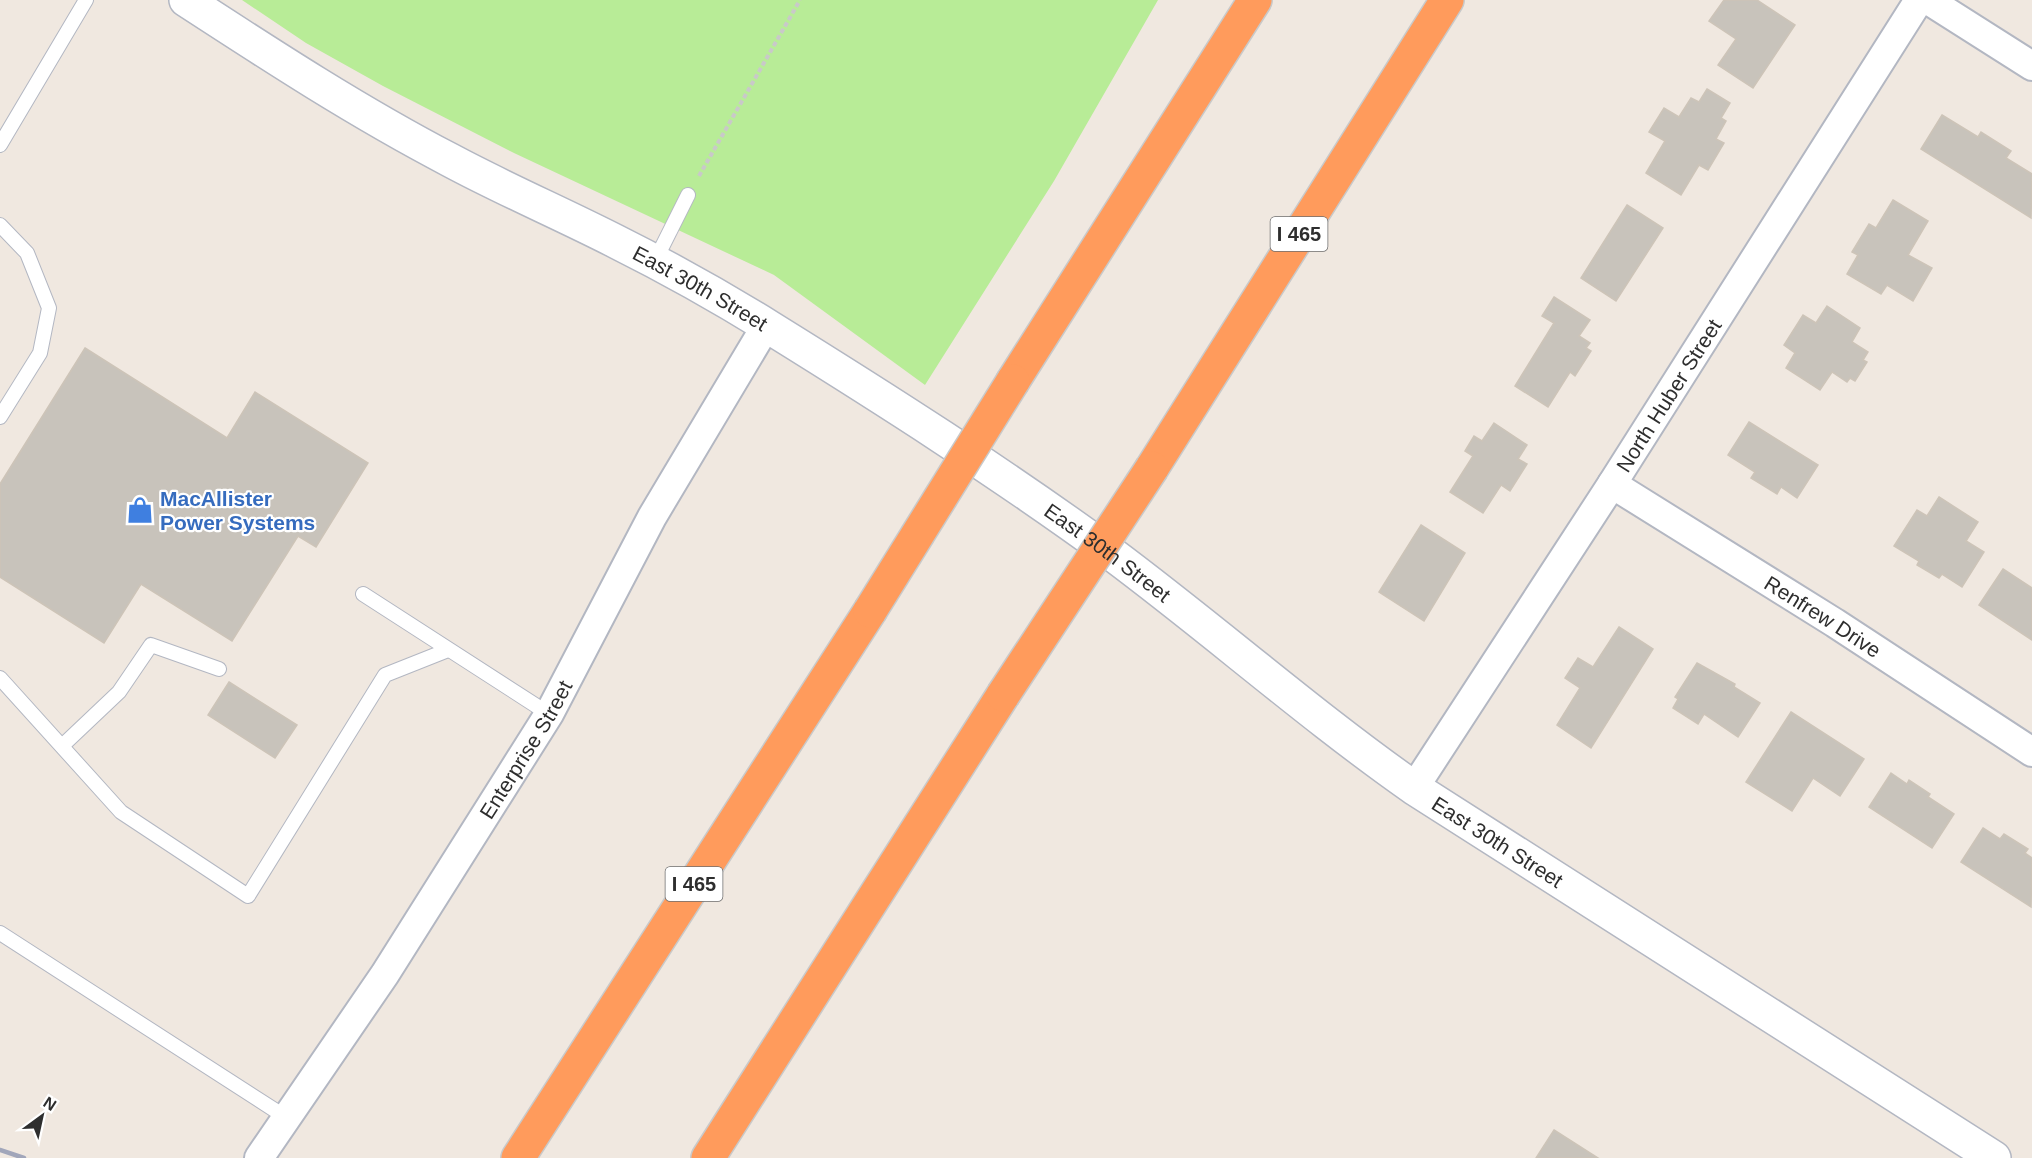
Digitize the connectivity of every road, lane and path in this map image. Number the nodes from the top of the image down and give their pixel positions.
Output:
1 (86, 0) edge
2 (186, 0) edge
3 (800, 0) edge
4 (1255, 0) edge
5 (1447, 0) edge
6 (1919, 0) edge
7 (1928, 0) edge
8 (2032, 66) edge
9 (0, 145) edge
10 (688, 195) joint
11 (0, 225) edge
12 (655, 261) junction
13 (766, 326) junction
14 (0, 417) edge
15 (1612, 484) junction
16 (363, 594) dead end
17 (448, 650) junction
18 (219, 669) dead end
19 (0, 678) edge
20 (549, 714) junction
21 (62, 746) junction
22 (2032, 752) edge
23 (1414, 788) junction
24 (0, 933) edge
25 (287, 1118) junction
26 (259, 1158) edge
27 (518, 1158) edge
28 (708, 1158) edge
29 (1994, 1158) edge

1 - 9 lane
2 - 12 main road, East 30th Street
3 - 10 path
4 - 27 highway, I 465, bridge
5 - 28 highway, I 465, bridge
6 - 15 street, North Huber Street
7 - 8 street
10 - 12 lane
11 - 14 lane
12 - 13 main road, East 30th Street
13 - 20 street, Enterprise Street
13 - 23 main road, East 30th Street
15 - 22 street, Renfrew Drive
15 - 23 street, North Huber Street
16 - 17 lane
17 - 20 lane
17 - 21 lane
18 - 21 lane
19 - 21 lane
20 - 25 street, Enterprise Street
23 - 29 main road, East 30th Street
24 - 25 lane
25 - 26 street, Enterprise Street

